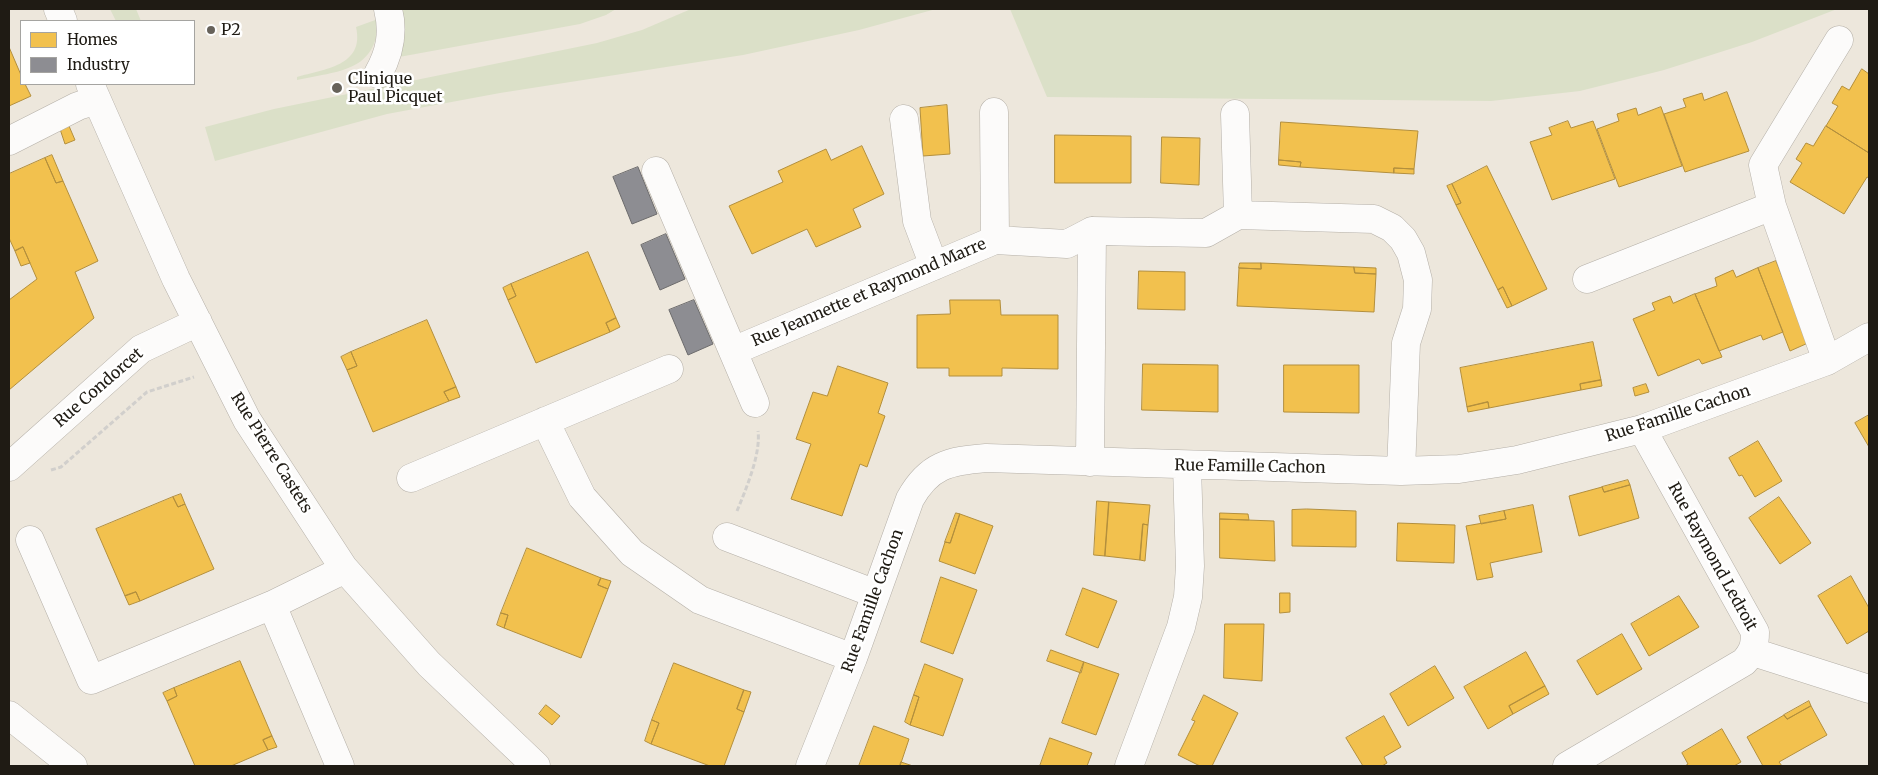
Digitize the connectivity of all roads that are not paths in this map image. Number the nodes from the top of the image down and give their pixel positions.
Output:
1 (388, 9) edge
2 (1839, 40) dead end
3 (378, 74) dead end
4 (94, 92) edge
5 (994, 112) dead end
6 (1235, 114) dead end
7 (904, 119) dead end
8 (9, 141) edge
9 (656, 171) dead end
10 (1772, 206) junction
11 (1238, 215) junction
12 (1092, 231) junction
13 (995, 240) junction
14 (934, 266) junction
15 (1587, 279) dead end
16 (198, 322) junction
17 (1869, 337) edge
18 (733, 351) junction
19 (1827, 362) junction
20 (669, 369) dead end
21 (755, 403) road end
22 (545, 422) junction
23 (1642, 429) junction
24 (12, 456) edge
25 (1090, 462) junction
26 (1187, 466) junction
27 (1401, 471) junction
28 (411, 478) dead end
29 (727, 537) road end
30 (30, 540) dead end
31 (343, 567) junction
32 (876, 594) junction
33 (272, 605) junction
34 (1753, 652) junction
35 (853, 658) junction
36 (1869, 689) edge
37 (9, 715) edge
38 (73, 766) edge
39 (340, 766) edge
40 (536, 766) edge
41 (810, 766) edge
42 (1129, 766) edge
43 (1567, 766) edge

1 - 3 street
2 - 10 street
4 - 8 street
4 - 16 street, Rue Pierre Castets
5 - 13 street
6 - 11 street
7 - 14 street
9 - 18 street
10 - 15 street
10 - 19 street
11 - 12 street, Rue Jeannette et Raymond Marre
11 - 27 street
12 - 13 street, Rue Jeannette et Raymond Marre
12 - 25 street
13 - 14 street, Rue Jeannette et Raymond Marre
14 - 18 street, Rue Jeannette et Raymond Marre
16 - 24 street, Rue Condorcet
16 - 31 street, Rue Pierre Castets
17 - 19 street, Rue Famille Cachon
18 - 21 street
19 - 23 street, Rue Famille Cachon
20 - 22 street
22 - 28 street
22 - 35 street
23 - 27 street, Rue Famille Cachon
23 - 34 street, Rue Raymond Ledroit
25 - 26 street, Rue Famille Cachon
25 - 32 street, Rue Famille Cachon
26 - 27 street, Rue Famille Cachon
26 - 42 street
29 - 32 street
30 - 33 street
31 - 33 street
31 - 40 street, Rue Pierre Castets
32 - 35 street, Rue Famille Cachon
33 - 39 street
34 - 36 street
34 - 43 street, Rue Raymond Ledroit
35 - 41 street, Rue Famille Cachon
37 - 38 street

